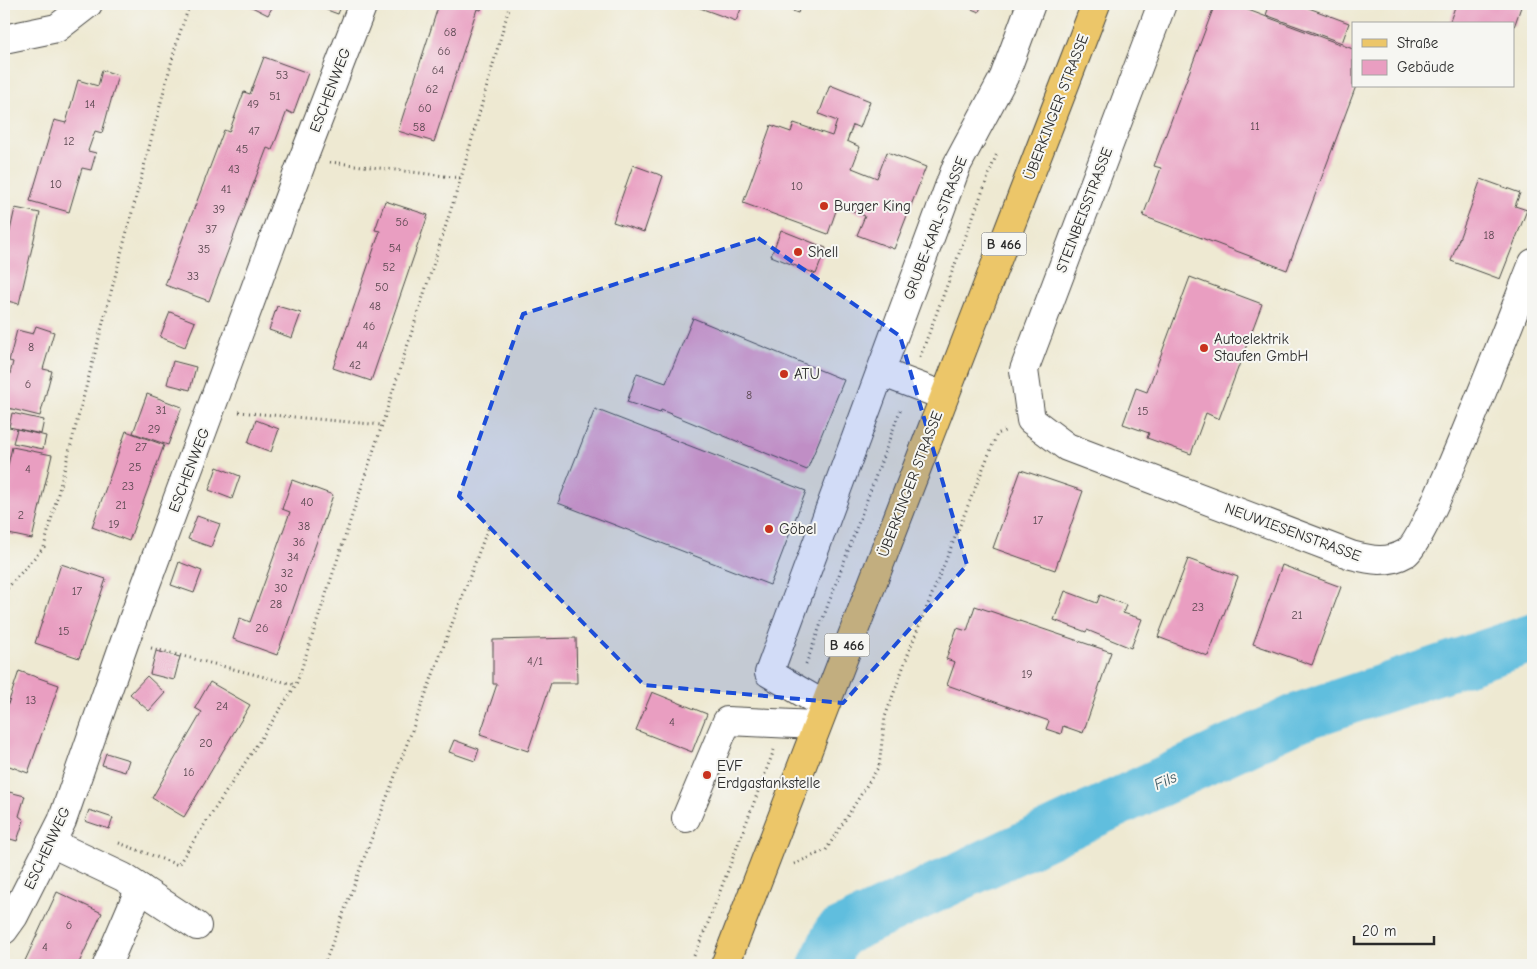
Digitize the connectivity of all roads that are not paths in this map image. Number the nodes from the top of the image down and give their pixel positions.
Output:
1 (88, 4) edge
2 (363, 4) edge
3 (1031, 4) edge
4 (1096, 4) edge
5 (1162, 4) edge
6 (4, 39) edge
7 (1533, 263) edge
8 (881, 372) junction
9 (944, 396) junction
10 (1031, 420) joint
11 (820, 715) junction
12 (686, 818) dead end
13 (51, 843) junction
14 (140, 888) junction
15 (197, 926) dead end
16 (4, 930) edge
17 (108, 965) edge
18 (725, 965) edge

1 - 6 street
2 - 13 street, ESCHENWEG
3 - 8 street, GRUBE-KARL-STRASSE
4 - 9 main road, ÜBERKINGER STRASSE / B 466
5 - 10 street, STEINBEISSTRASSE
7 - 10 street, NEUWIESENSTRASSE
8 - 9 street
8 - 11 street, GRUBE-KARL-STRASSE
9 - 11 main road, ÜBERKINGER STRASSE / B 466
11 - 12 street
11 - 18 main road, ÜBERKINGER STRASSE / B 466
13 - 14 street
13 - 16 street, ESCHENWEG
14 - 15 street
14 - 17 street

